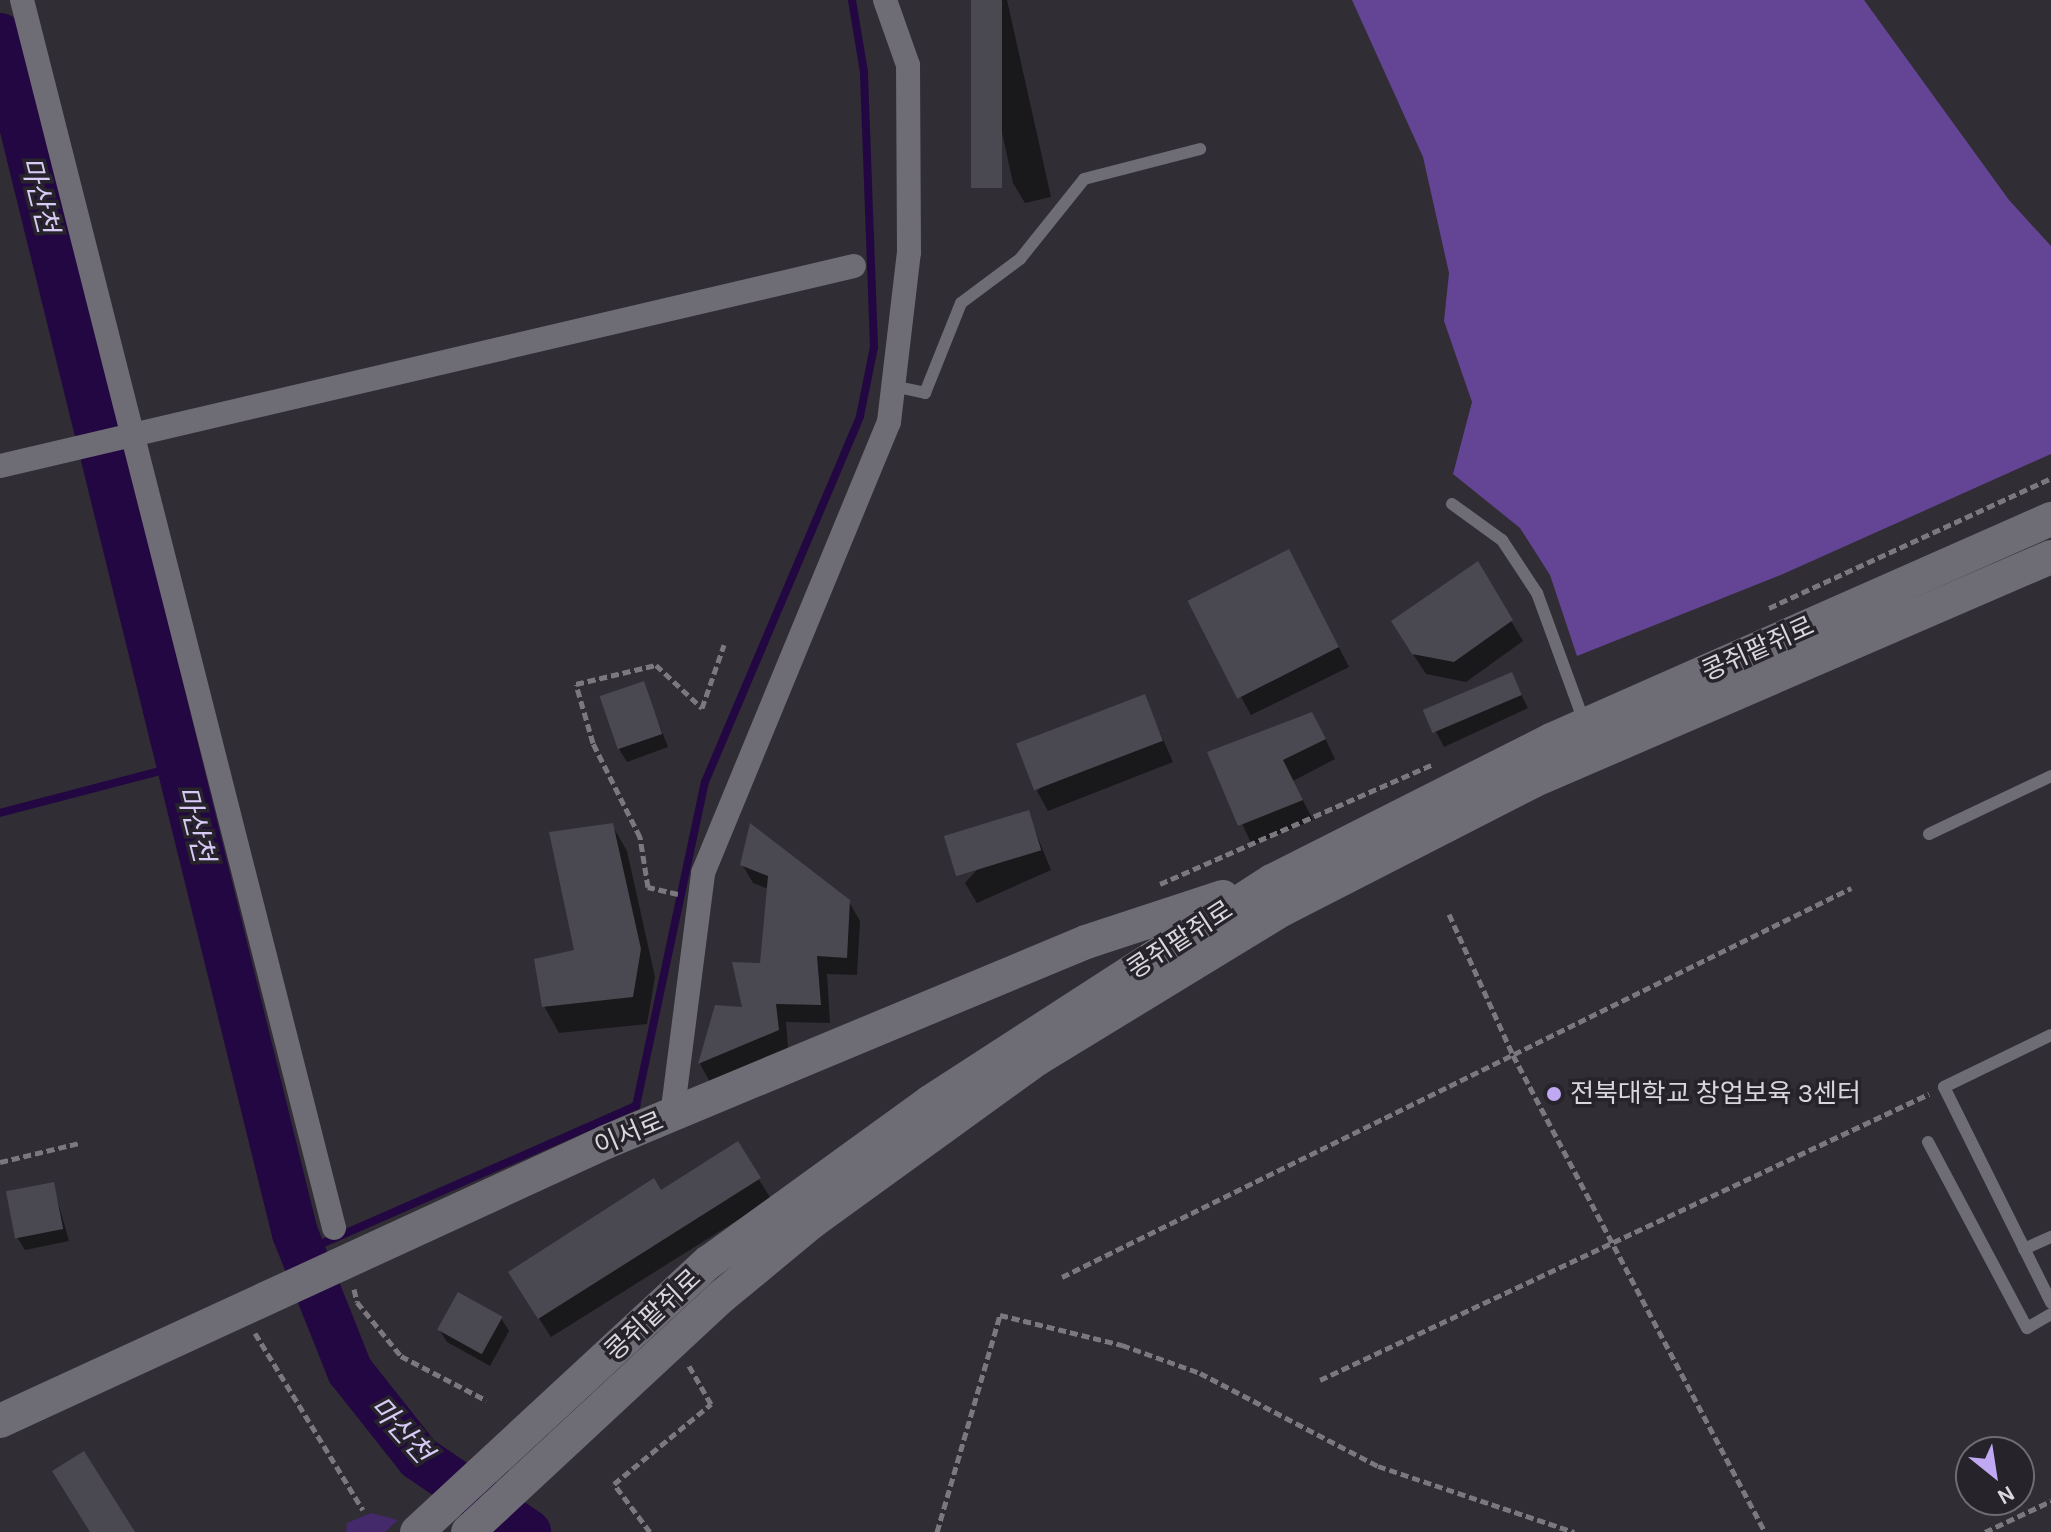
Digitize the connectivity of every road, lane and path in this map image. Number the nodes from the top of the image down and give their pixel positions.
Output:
1 (22, 0) edge
2 (885, 0) edge
3 (1200, 149) dead end
4 (854, 266) dead end
5 (893, 386) junction
6 (120, 438) junction
7 (0, 466) edge
8 (2051, 478) edge
9 (1452, 504) dead end
10 (2051, 519) edge
11 (2051, 557) edge
12 (1755, 615) dead end
13 (724, 645) dead end
14 (1586, 725) junction
15 (1438, 761) dead end
16 (2051, 776) edge
17 (1929, 834) dead end
18 (1272, 881) junction
19 (1851, 888) dead end
20 (661, 890) dead end
21 (1144, 891) dead end
22 (1449, 914) dead end
23 (2051, 1035) edge
24 (1513, 1055) junction
25 (1944, 1087) junction
26 (672, 1116) junction
27 (1928, 1142) dead end
28 (79, 1143) dead end
29 (0, 1162) edge
30 (334, 1228) dead end
31 (2051, 1237) edge
32 (1614, 1242) junction
33 (2024, 1249) junction
34 (341, 1266) junction
35 (1062, 1277) dead end
36 (2051, 1303) edge
37 (241, 1312) junction
38 (2051, 1314) edge
39 (672, 1337) junction
40 (1320, 1380) dead end
41 (486, 1400) dead end
42 (0, 1421) edge
43 (2051, 1501) edge
44 (363, 1510) dead end
45 (418, 1531) edge
46 (468, 1532) edge
47 (650, 1532) edge
48 (937, 1532) edge
49 (1574, 1532) edge
50 (1765, 1532) edge
51 (1985, 1532) edge

1 - 6 street
2 - 5 street
3 - 5 lane
4 - 6 street
5 - 26 street
6 - 7 street
6 - 30 street
8 - 12 path
9 - 14 lane
10 - 14 main road, 콩쥐팥쥐로
11 - 39 main road, 콩쥐팥쥐로
13 - 20 path
14 - 18 main road, 콩쥐팥쥐로
15 - 21 path
16 - 17 lane
18 - 26 main road, 이서로
18 - 45 main road, 콩쥐팥쥐로
19 - 24 path
22 - 24 path
23 - 25 lane
24 - 32 path
24 - 35 path
25 - 32 path
25 - 33 lane
26 - 34 main road, 이서로
27 - 38 lane
28 - 29 path
31 - 33 lane
32 - 40 path
32 - 50 path
33 - 36 lane
34 - 37 main road, 이서로
34 - 41 path
37 - 42 main road, 이서로
37 - 44 path
39 - 46 main road, 콩쥐팥쥐로
39 - 47 path
43 - 51 path
48 - 49 path

